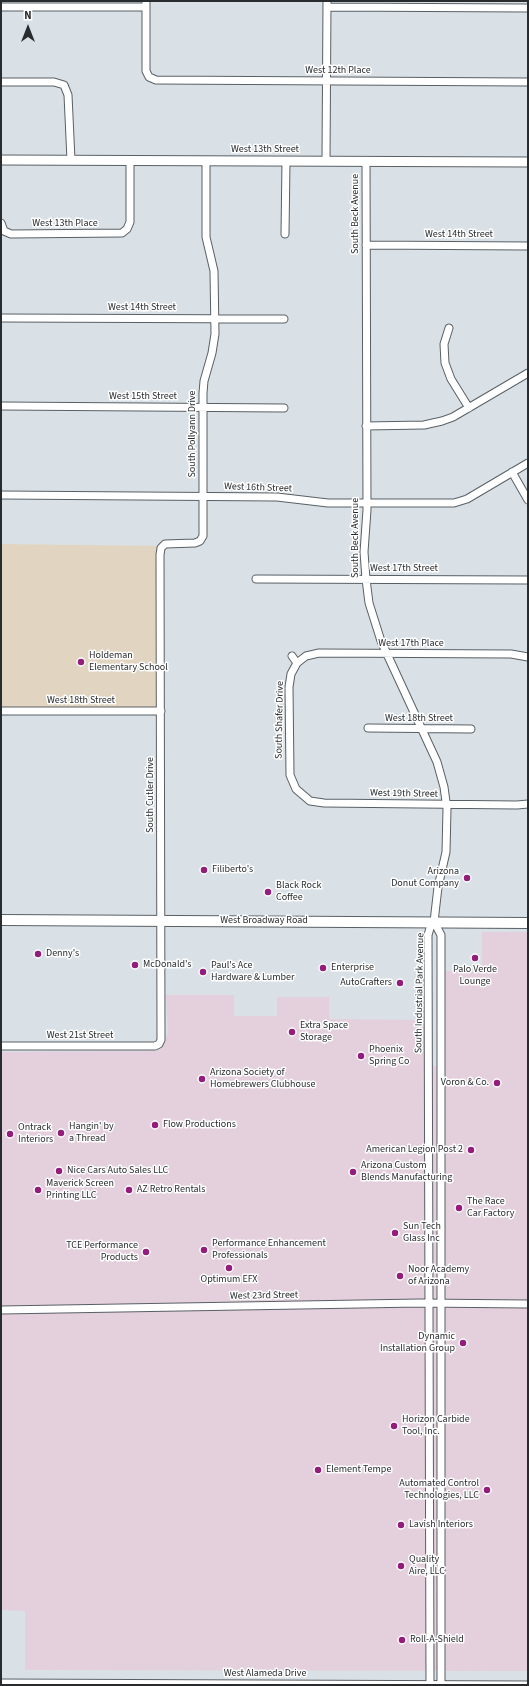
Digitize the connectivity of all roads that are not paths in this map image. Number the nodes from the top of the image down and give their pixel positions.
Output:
1 (146, 4) edge
2 (327, 4) edge
3 (1, 8) edge
4 (528, 8) edge
5 (326, 81) junction
6 (1, 82) edge
7 (528, 82) edge
8 (1, 160) edge
9 (71, 160) junction
10 (130, 160) junction
11 (206, 161) junction
12 (286, 161) junction
13 (326, 161) junction
14 (366, 162) junction
15 (528, 162) edge
16 (1, 223) edge
17 (285, 234) dead end
18 (366, 245) junction
19 (528, 246) edge
20 (1, 318) edge
21 (215, 319) junction
22 (284, 319) dead end
23 (449, 328) dead end
24 (528, 373) edge
25 (1, 406) edge
26 (203, 408) junction
27 (284, 408) dead end
28 (469, 408) junction
29 (366, 426) junction
30 (528, 463) edge
31 (512, 472) junction
32 (1, 495) edge
33 (203, 496) junction
34 (528, 500) edge
35 (367, 503) junction
36 (163, 546) joint
37 (256, 579) dead end
38 (366, 579) junction
39 (528, 580) edge
40 (386, 653) junction
41 (292, 656) dead end
42 (528, 657) edge
43 (297, 663) junction
44 (1, 711) edge
45 (161, 712) junction
46 (368, 728) dead end
47 (422, 729) junction
48 (471, 729) dead end
49 (291, 780) joint
50 (447, 804) junction
51 (528, 804) edge
52 (1, 920) edge
53 (162, 921) junction
54 (434, 922) junction
55 (528, 923) edge
56 (159, 1044) joint
57 (1, 1046) edge
58 (430, 1304) junction
59 (441, 1304) junction
60 (528, 1304) edge
61 (1, 1310) edge
62 (1, 1683) edge
63 (430, 1685) edge
64 (441, 1685) edge
65 (528, 1685) edge

1 - 3 street
1 - 5 street, West 12th Place
2 - 4 street
2 - 5 street
5 - 7 street, West 12th Place
5 - 13 street
6 - 9 street
8 - 9 street, West 13th Street
9 - 10 street, West 13th Street
10 - 11 street, West 13th Street
10 - 16 street, West 13th Place
11 - 12 street, West 13th Street
11 - 21 street, South Pollyann Drive
12 - 13 street, West 13th Street
12 - 17 street
13 - 14 street, West 13th Street
14 - 15 street, West 13th Street
14 - 18 street, South Beck Avenue
18 - 19 street, West 14th Street
18 - 29 street, South Beck Avenue
20 - 21 street, West 14th Street
21 - 22 street, West 14th Street
21 - 26 street, South Pollyann Drive
23 - 28 street
24 - 28 street
25 - 26 street, West 15th Street
26 - 27 street, West 15th Street
26 - 33 street, South Pollyann Drive
28 - 29 street
29 - 35 street, South Beck Avenue
30 - 31 street, West 16th Street
31 - 34 street
31 - 35 street, West 16th Street
32 - 33 street, West 16th Street
33 - 35 street, West 16th Street
33 - 36 street, South Pollyann Drive
35 - 38 street, South Beck Avenue
36 - 45 street, South Cutler Drive
37 - 38 street, West 17th Street
38 - 39 street, West 17th Street
38 - 40 street, South Beck Avenue
40 - 42 street, West 17th Place
40 - 43 street, West 17th Place
40 - 47 street, South Beck Avenue
41 - 43 street
43 - 49 street, South Shafer Drive
44 - 45 street, West 18th Street
45 - 53 street, South Cutler Drive
46 - 47 street, West 18th Street
47 - 48 street, West 18th Street
47 - 50 street, South Beck Avenue
49 - 50 street, West 19th Street
50 - 51 street, West 19th Street
50 - 54 street, South Beck Avenue
52 - 53 main road, West Broadway Road
53 - 54 main road, West Broadway Road
53 - 56 street, South Cutler Drive
54 - 55 main road, West Broadway Road
54 - 58 street, South Industrial Park Avenue
54 - 59 street, South Industrial Park Avenue
56 - 57 street, West 21st Street
58 - 59 street, West 23rd Street
58 - 61 street, West 23rd Street
58 - 63 street, South Industrial Park Avenue
59 - 60 street, West 23rd Street
59 - 64 street, South Industrial Park Avenue
62 - 63 street, West Alameda Drive
63 - 64 street, West Alameda Drive
64 - 65 street, West Alameda Drive

